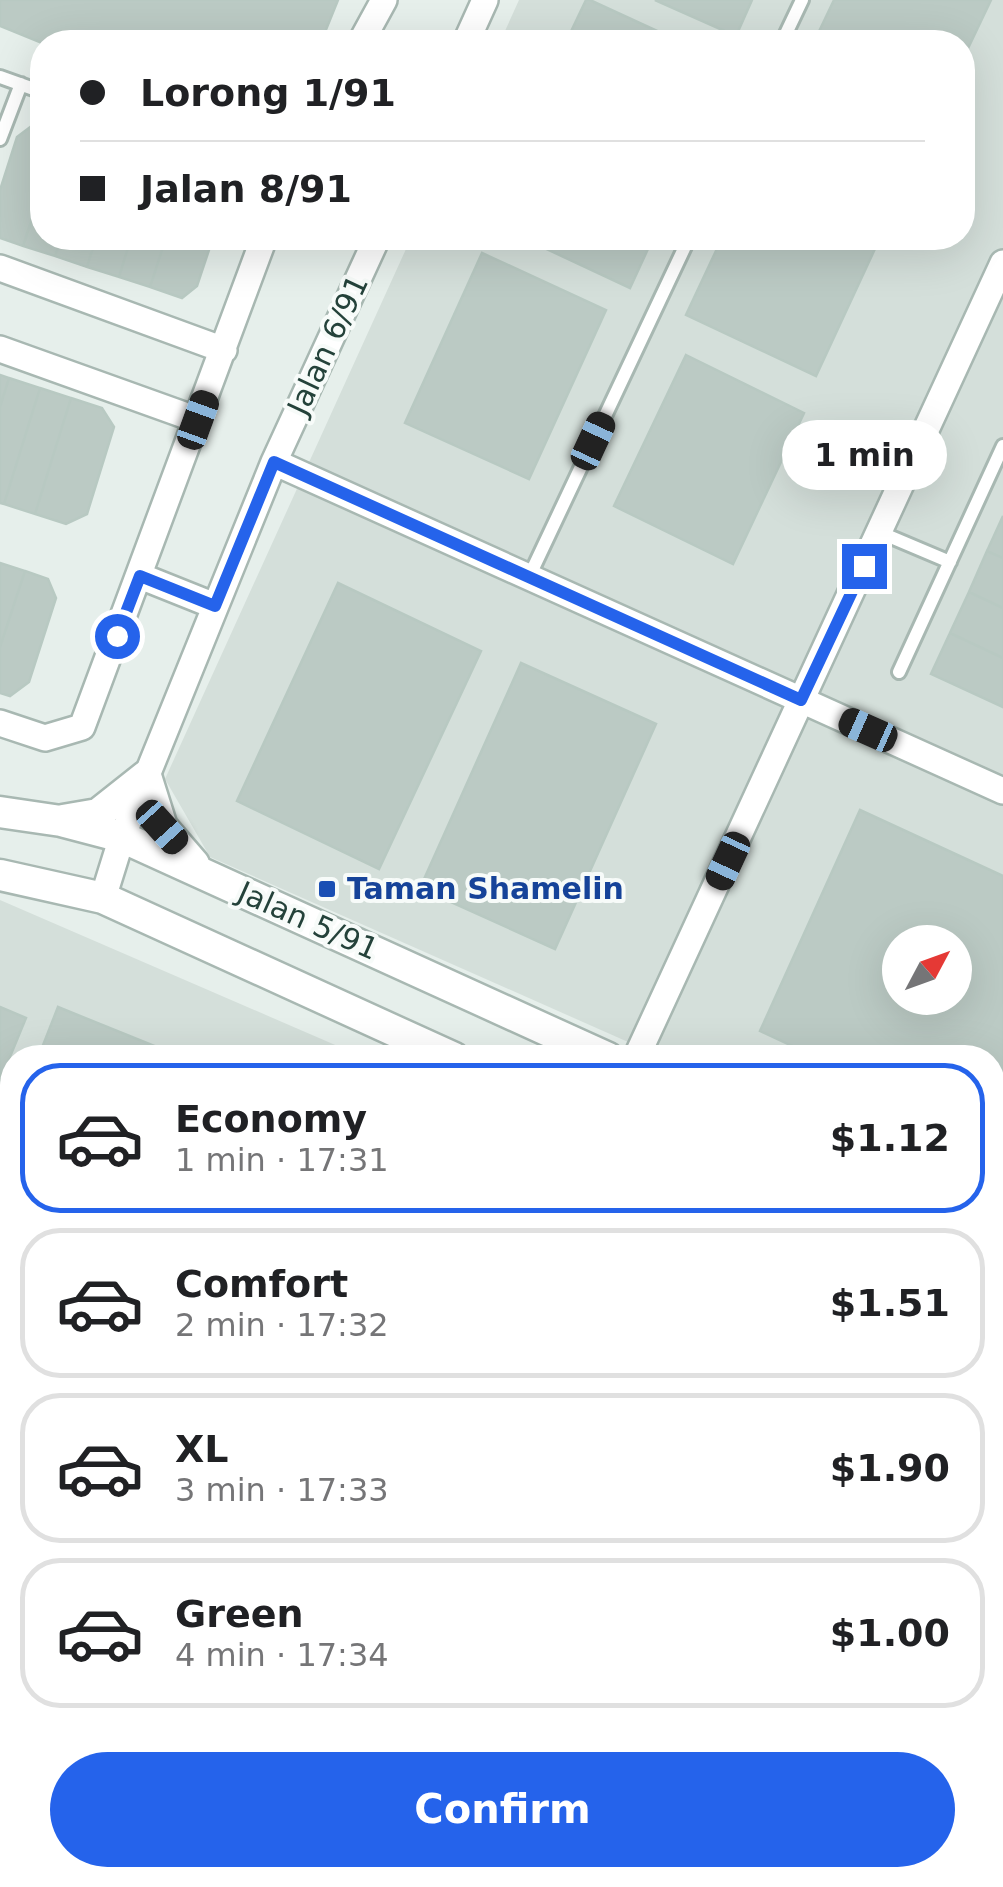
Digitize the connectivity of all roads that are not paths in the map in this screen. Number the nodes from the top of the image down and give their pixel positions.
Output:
1 (384, 0) edge
2 (486, 0) edge
3 (802, 0) edge
4 (368, 30) edge
5 (472, 30) edge
6 (788, 30) edge
7 (0, 76) edge
8 (21, 84) junction
9 (30, 87) edge
10 (0, 139) edge
11 (260, 250) edge
12 (371, 250) edge
13 (684, 250) edge
14 (1003, 264) edge
15 (0, 268) edge
16 (0, 349) edge
17 (224, 350) junction
18 (198, 420) junction
19 (1003, 446) edge
20 (274, 462) junction
21 (879, 532) junction
22 (950, 562) junction
23 (140, 576) junction
24 (529, 577) junction
25 (215, 606) junction
26 (899, 672) dead end
27 (801, 700) junction
28 (0, 724) edge
29 (146, 776) junction
30 (1003, 791) edge
31 (0, 812) edge
32 (61, 821) junction
33 (122, 836) junction
34 (203, 873) junction
35 (0, 875) edge
36 (102, 898) junction
37 (425, 1045) edge
38 (580, 1045) edge
39 (642, 1045) edge

1 - 4 street
2 - 5 street
3 - 6 lane
7 - 8 lane
8 - 9 lane
8 - 10 lane
11 - 17 street
12 - 20 street, Jalan 6/91
13 - 24 lane
14 - 21 street
15 - 17 street
16 - 18 street
17 - 18 street
18 - 23 street
19 - 22 lane
20 - 24 street
20 - 25 street, Jalan 6/91
21 - 22 lane
21 - 27 street
22 - 26 lane
23 - 25 street
23 - 28 street
24 - 27 street
25 - 29 street, Jalan 6/91
27 - 30 street
27 - 39 street
29 - 32 street
29 - 33 street, Jalan 6/91
29 - 34 street
31 - 32 street, Jalan 5/91
32 - 33 street, Jalan 5/91
33 - 34 street, Jalan 5/91
33 - 36 street, Jalan 6/91
34 - 38 street, Jalan 5/91
35 - 36 street
36 - 37 street

